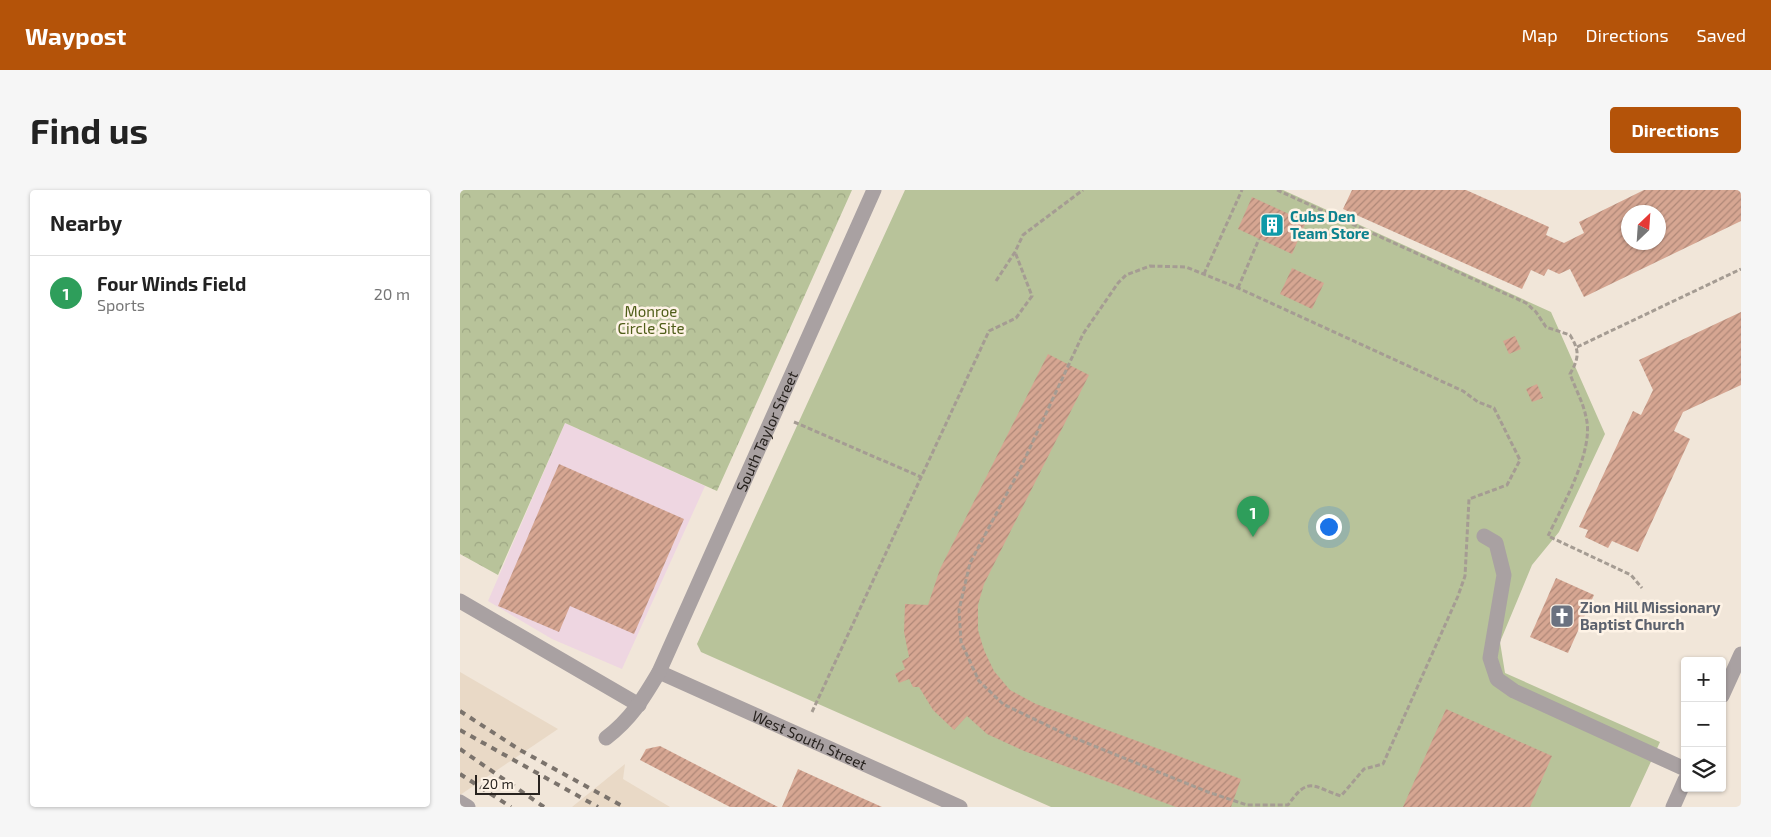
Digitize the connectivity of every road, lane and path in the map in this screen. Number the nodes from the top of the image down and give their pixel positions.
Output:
1 (874, 190) edge
2 (1083, 190) edge
3 (1242, 190) edge
4 (1277, 190) edge
5 (1259, 239) dead end
6 (1015, 252) junction
7 (1741, 269) edge
8 (1204, 274) junction
9 (996, 281) dead end
10 (1238, 288) junction
11 (1577, 346) junction
12 (794, 422) dead end
13 (922, 477) junction
14 (1484, 536) dead end
15 (1642, 588) dead end
16 (460, 601) edge
17 (1741, 654) edge
18 (659, 672) junction
19 (1726, 687) edge
20 (639, 705) junction
21 (812, 712) dead end
22 (606, 738) dead end
23 (1681, 767) edge
24 (1681, 789) edge
25 (460, 802) edge
26 (1238, 802) junction
27 (468, 807) edge
28 (960, 807) edge
29 (1237, 807) edge
30 (1673, 807) edge

1 - 18 street, South Taylor Street
2 - 6 path
3 - 8 path
4 - 11 path
5 - 10 path
6 - 9 path
6 - 13 path
7 - 11 path
8 - 10 path
8 - 26 path
10 - 26 path
11 - 15 path
12 - 13 path
13 - 21 path
14 - 23 street
16 - 20 street
17 - 19 street
18 - 20 street, South Taylor Street
18 - 28 street, West South Street
20 - 22 street, South Taylor Street
24 - 30 street
25 - 27 street
26 - 29 path

